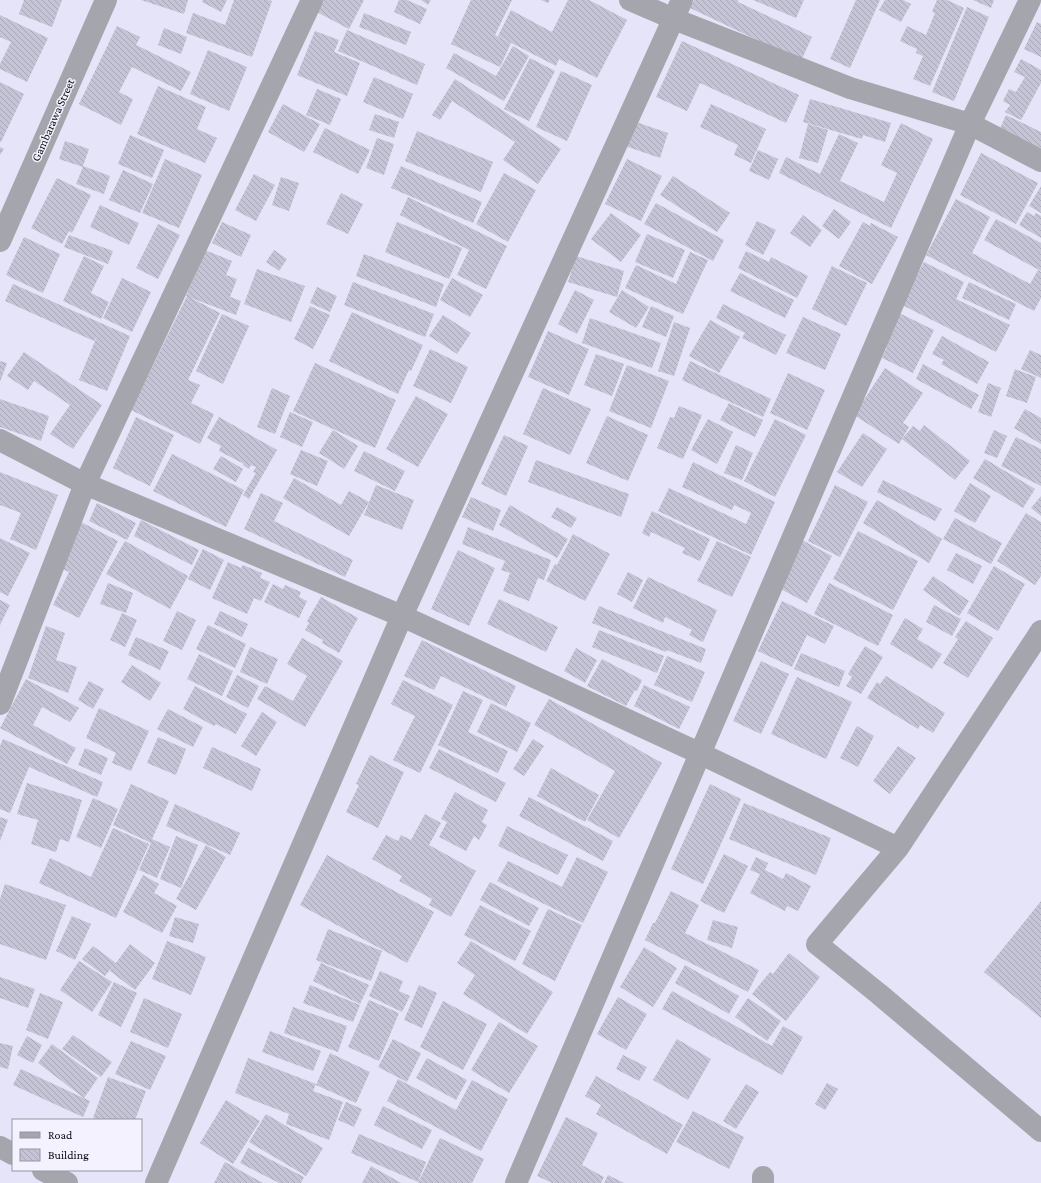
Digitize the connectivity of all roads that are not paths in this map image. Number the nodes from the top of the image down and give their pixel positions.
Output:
1 (106, 0) edge
2 (312, 0) edge
3 (630, 0) edge
4 (1030, 0) edge
5 (678, 10) edge
6 (970, 124) junction
7 (1041, 161) edge
8 (0, 241) edge
9 (0, 440) edge
10 (85, 484) junction
11 (402, 616) junction
12 (1041, 631) edge
13 (0, 704) edge
14 (699, 753) junction
15 (898, 848) junction
16 (1041, 1131) edge
17 (0, 1147) edge
18 (12, 1153) edge
19 (45, 1171) edge
20 (67, 1183) edge
21 (156, 1183) edge
22 (516, 1183) edge

1 - 8 street, Gambarawa Street
2 - 10 street
3 - 5 street
4 - 6 street
5 - 6 street
5 - 11 street
6 - 7 street
6 - 14 street
9 - 10 street
10 - 11 street
10 - 13 street
11 - 14 street
11 - 21 street
12 - 15 street
14 - 15 street
14 - 22 street
15 - 16 street
17 - 18 street
19 - 20 street

